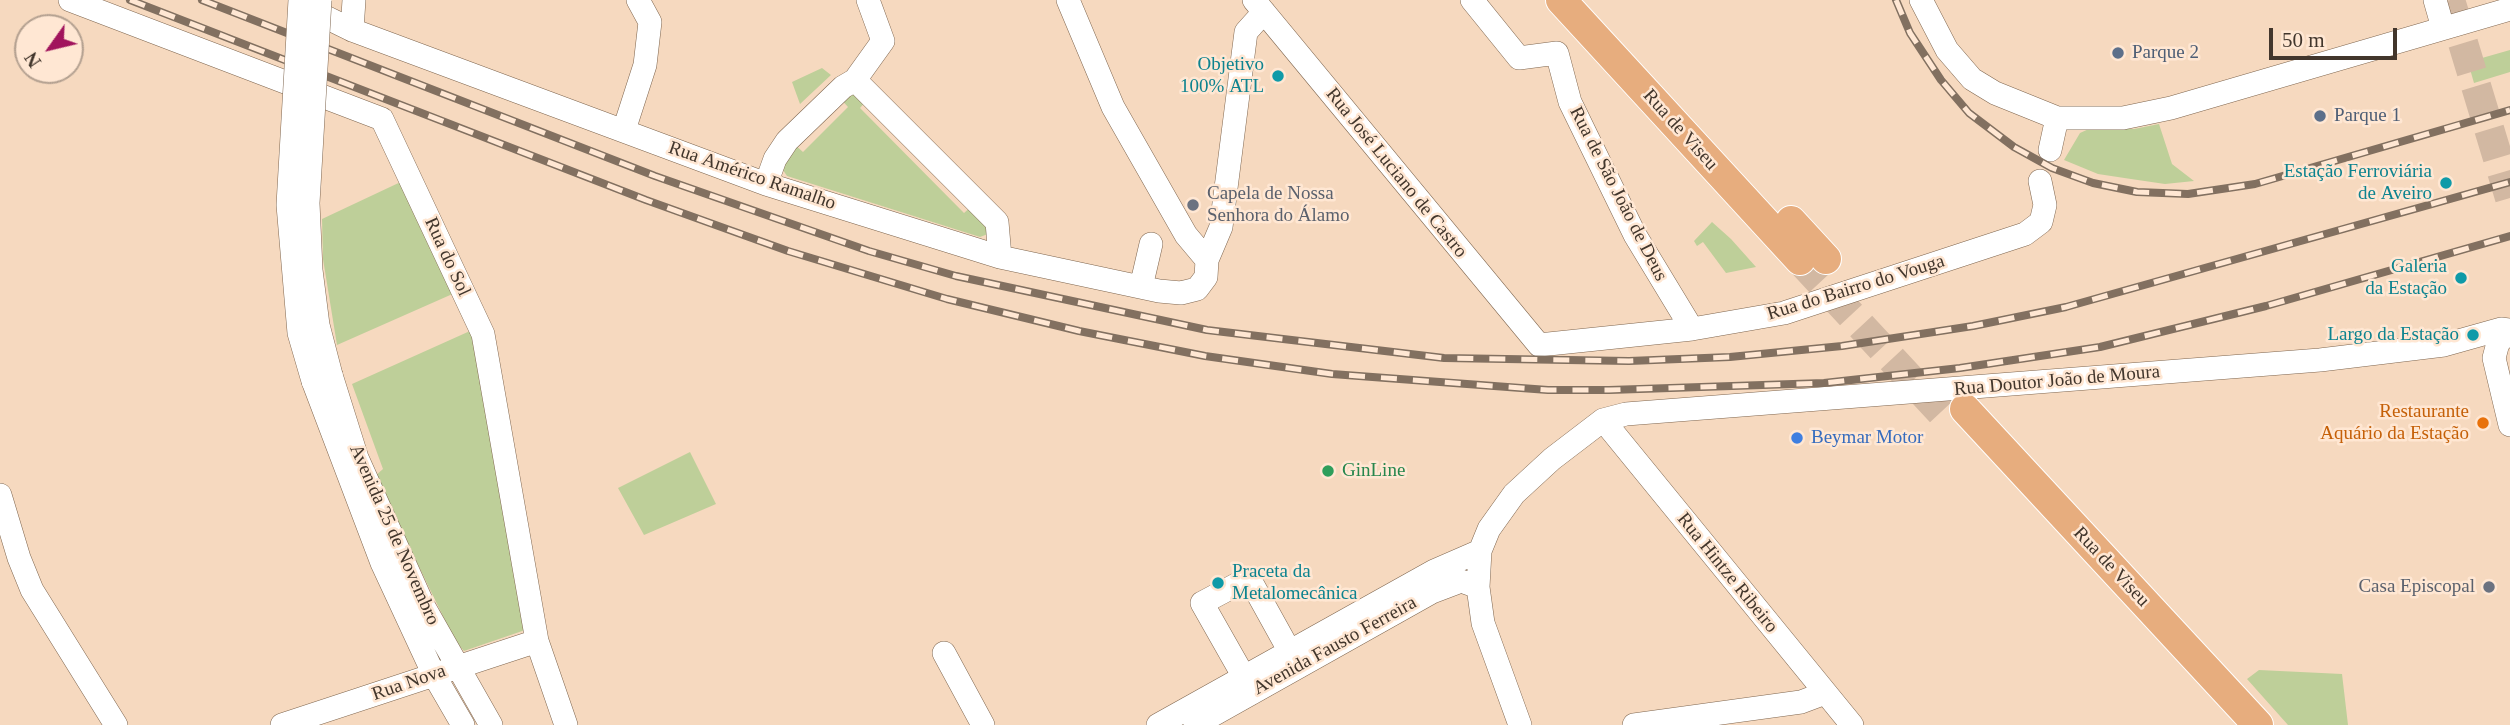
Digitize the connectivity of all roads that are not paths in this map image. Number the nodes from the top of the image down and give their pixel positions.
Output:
1 (70, 0) edge
2 (291, 0) edge
3 (300, 0) edge
4 (320, 0) edge
5 (354, 0) edge
6 (638, 0) edge
7 (868, 0) edge
8 (1068, 0) edge
9 (1472, 0) edge
10 (1561, 0) edge
11 (1588, 0) edge
12 (1921, 0) edge
13 (2435, 0) edge
14 (1259, 6) edge
15 (2485, 8) edge
16 (2510, 9) edge
17 (2443, 28) junction
18 (352, 30) junction
19 (855, 80) junction
20 (2057, 118) junction
21 (624, 130) junction
22 (2050, 150) dead end
23 (2040, 181) dead end
24 (766, 184) junction
25 (1150, 244) dead end
26 (1000, 257) junction
27 (1208, 260) junction
28 (1141, 287) junction
29 (1692, 330) junction
30 (2510, 330) edge
31 (1539, 345) joint
32 (322, 378) junction
33 (1603, 421) junction
34 (2510, 425) edge
35 (0, 495) edge
36 (1480, 551) junction
37 (1479, 587) junction
38 (537, 641) junction
39 (1290, 652) junction
40 (944, 653) dead end
41 (457, 667) junction
42 (434, 675) junction
43 (1244, 677) junction
44 (1825, 693) junction
45 (116, 725) edge
46 (282, 725) edge
47 (463, 725) edge
48 (491, 725) edge
49 (566, 725) edge
50 (984, 725) edge
51 (1158, 725) edge
52 (1195, 725) edge
53 (1520, 725) edge
54 (1634, 725) edge
55 (1852, 725) edge
56 (2230, 725) edge
57 (2258, 725) edge

1 - 38 street, Rua do Sol
2 - 18 street, Rua Américo Ramalho
3 - 32 street, Avenida 25 de Novembro, bridge
4 - 32 street, Avenida 25 de Novembro, bridge
5 - 18 street
6 - 21 street
7 - 19 street
8 - 27 street
9 - 29 street, Rua de São João de Deus
10 - 11 main road, Rua de Viseu
12 - 20 street
13 - 17 street
14 - 27 street
14 - 31 street, Rua José Luciano de Castro
15 - 16 street
15 - 17 street
17 - 20 street
18 - 21 street, Rua Américo Ramalho
19 - 24 street
19 - 26 street
20 - 22 street
21 - 24 street, Rua Américo Ramalho
23 - 29 street, Rua do Bairro do Vouga
24 - 26 street, Rua Américo Ramalho
25 - 28 street
26 - 28 street, Rua Américo Ramalho
27 - 28 street, Rua Américo Ramalho
29 - 31 street, Rua do Bairro do Vouga
30 - 33 street, Rua Doutor João de Moura
30 - 34 street
32 - 41 street, Avenida 25 de Novembro
32 - 42 street, Avenida 25 de Novembro
33 - 36 street
33 - 44 street, Rua Hintze Ribeiro
35 - 45 street
36 - 37 street
36 - 39 street, Avenida Fausto Ferreira
37 - 52 street, Avenida Fausto Ferreira
37 - 53 street
38 - 41 street, Rua Nova
38 - 49 street, Rua do Sol
39 - 43 street, Avenida Fausto Ferreira
39 - 43 street
40 - 50 street
41 - 42 street, Rua Nova
41 - 48 street, Avenida 25 de Novembro
42 - 46 street, Rua Nova
42 - 47 street, Avenida 25 de Novembro
43 - 51 street, Avenida Fausto Ferreira
44 - 54 street
44 - 55 street, Rua Hintze Ribeiro
56 - 57 main road, Rua de Viseu

